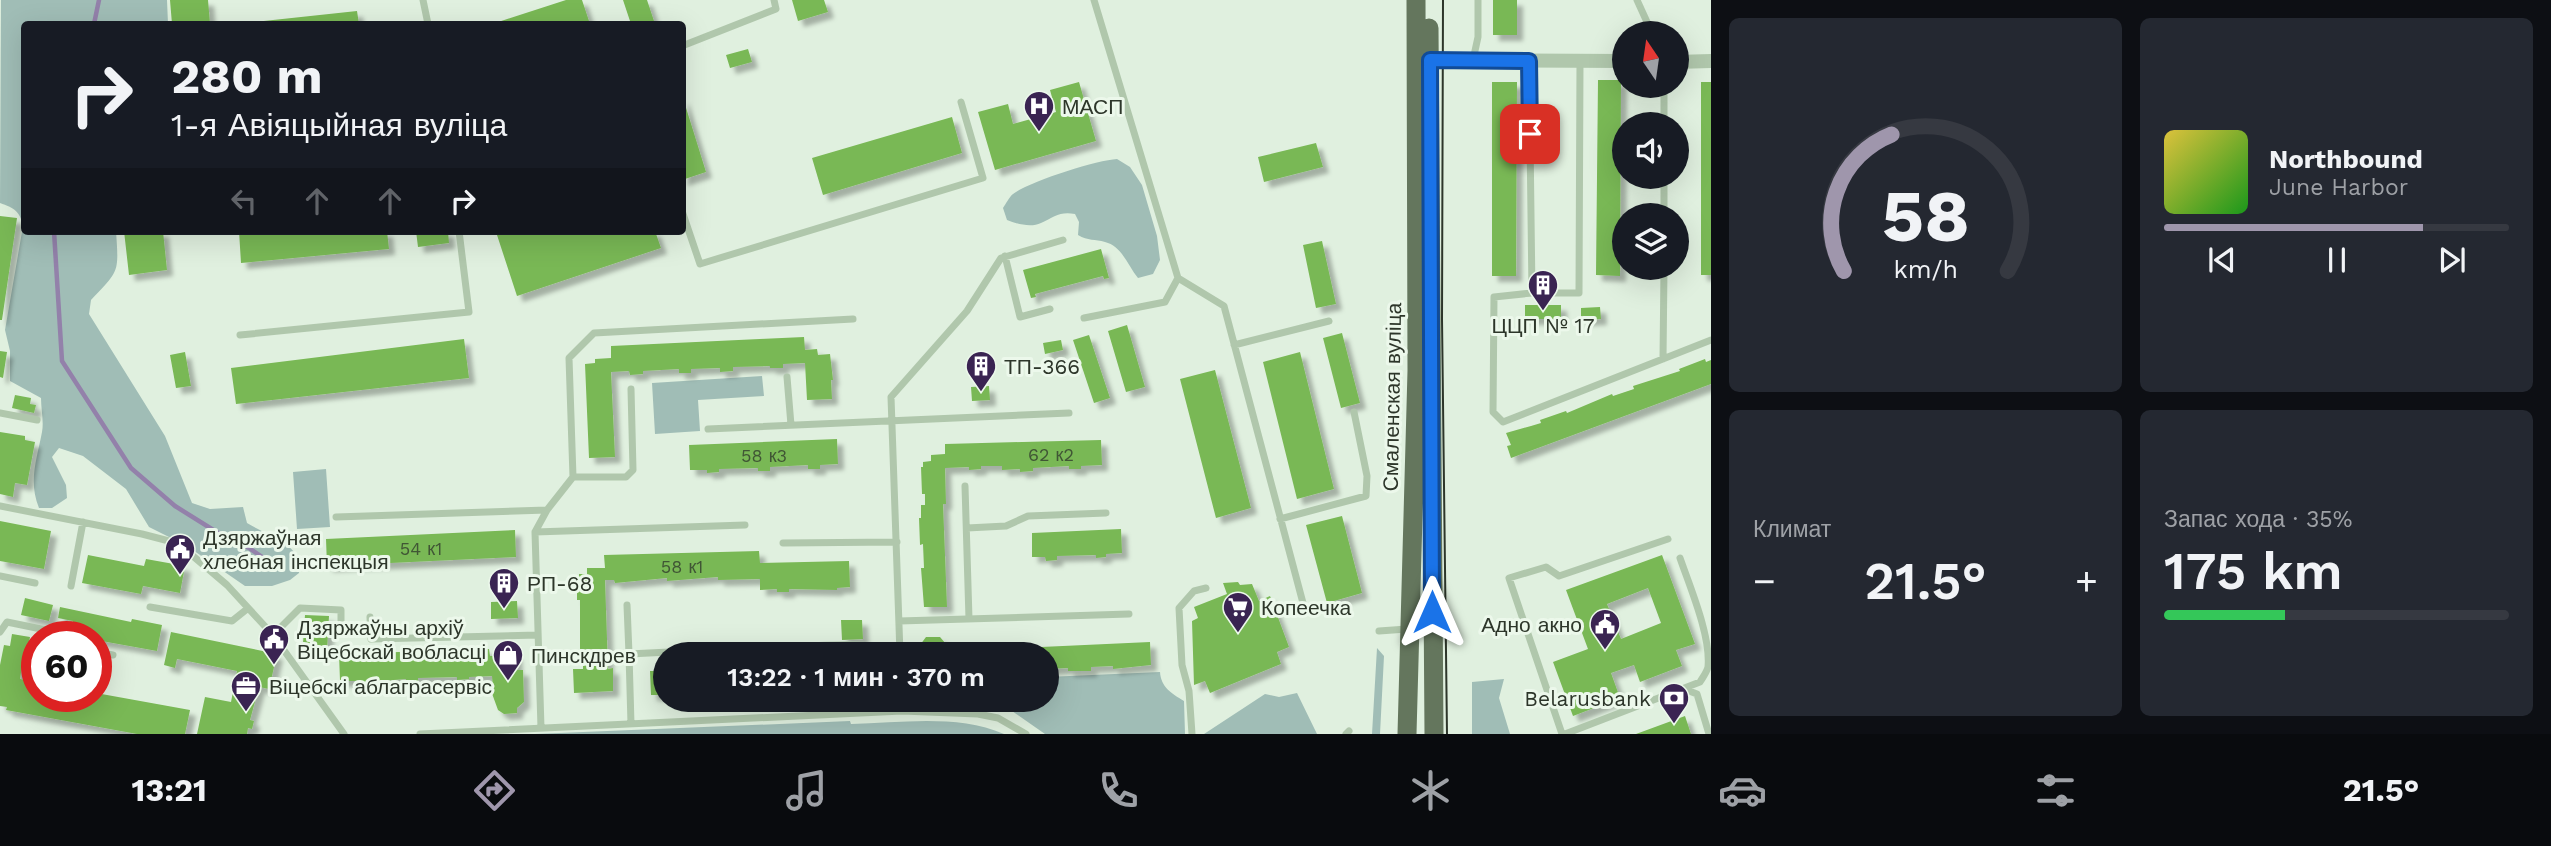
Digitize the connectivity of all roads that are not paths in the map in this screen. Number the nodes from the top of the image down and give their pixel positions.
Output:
1 (423, 0) edge
2 (774, 0) edge
3 (1094, 0) edge
4 (1416, 0) edge
5 (1429, 0) edge
6 (1478, 0) edge
7 (1637, 0) edge
8 (427, 21) edge
9 (1647, 21) edge
10 (686, 44) edge
11 (1423, 60) junction
12 (1473, 60) junction
13 (1580, 60) junction
14 (1529, 61) junction
15 (1612, 61) edge
16 (1711, 61) edge
17 (1689, 62) edge
18 (961, 102) dead end
19 (686, 223) edge
20 (459, 235) edge
21 (1063, 240) dead end
22 (1004, 256) junction
23 (1178, 278) junction
24 (1664, 280) edge
25 (1532, 293) junction
26 (1050, 309) dead end
27 (1084, 318) dead end
28 (853, 319) dead end
29 (1329, 321) dead end
30 (240, 335) dead end
31 (1711, 340) edge
32 (1234, 345) junction
33 (1664, 359) junction
34 (786, 377) dead end
35 (631, 389) dead end
36 (1354, 412) dead end
37 (0, 413) edge
38 (1069, 413) dead end
39 (37, 420) dead end
40 (892, 422) junction
41 (791, 425) junction
42 (708, 429) dead end
43 (573, 477) junction
44 (965, 486) dead end
45 (0, 506) edge
46 (547, 510) junction
47 (1106, 513) dead end
48 (335, 517) dead end
49 (1280, 519) junction
50 (83, 522) junction
51 (746, 525) dead end
52 (967, 528) junction
53 (535, 532) junction
54 (1668, 539) dead end
55 (897, 542) junction
56 (783, 543) dead end
57 (1680, 558) dead end
58 (0, 576) edge
59 (35, 583) dead end
60 (71, 586) dead end
61 (1206, 588) dead end
62 (1303, 603) dead end
63 (627, 605) dead end
64 (150, 607) dead end
65 (247, 609) junction
66 (1129, 614) dead end
67 (370, 617) dead end
68 (969, 619) junction
69 (900, 621) junction
70 (21, 625) edge
71 (1408, 629) junction
72 (341, 631) dead end
73 (1379, 631) dead end
74 (0, 632) edge
75 (273, 635) junction
76 (538, 635) junction
77 (899, 642) edge
78 (653, 653) edge
79 (629, 654) junction
80 (1684, 689) junction
81 (881, 712) edge
82 (927, 712) edge
83 (631, 724) junction
84 (541, 728) junction
85 (344, 734) edge
86 (420, 734) edge
87 (1026, 734) edge
88 (1192, 734) edge
89 (1407, 734) edge
90 (1434, 734) edge
91 (1563, 734) edge
92 (1709, 734) edge

1 - 8 lane
2 - 10 lane
3 - 23 lane
4 - 11 main road, Смаленская вуліца
5 - 11 main road, Смаленская вуліца
6 - 12 lane
7 - 9 lane
11 - 12 street
11 - 71 main road, Смаленская вуліца
11 - 90 main road, Смаленская вуліца
12 - 14 street
13 - 14 street
13 - 15 street
13 - 25 lane
14 - 25 lane
16 - 17 street
18 - 19 lane
20 - 30 lane
21 - 22 lane
22 - 26 lane
22 - 40 lane
23 - 27 lane
23 - 32 lane
24 - 33 lane
25 - 33 lane
28 - 43 lane
29 - 32 lane
31 - 33 lane
32 - 49 lane
34 - 41 lane
35 - 43 lane
36 - 49 lane
37 - 39 lane
38 - 40 lane
40 - 41 lane
40 - 55 lane
41 - 42 lane
43 - 46 lane
44 - 52 lane
45 - 50 lane
46 - 48 lane
46 - 53 lane
47 - 52 lane
49 - 62 lane
50 - 60 lane
50 - 65 lane
51 - 53 lane
52 - 68 lane
53 - 76 lane
54 - 91 lane
55 - 56 lane
55 - 69 lane
57 - 80 lane
58 - 59 lane
61 - 88 lane
63 - 79 lane
64 - 65 lane
65 - 75 lane
66 - 68 lane
67 - 76 lane
68 - 69 lane
69 - 77 lane
70 - 74 lane
71 - 73 lane
71 - 89 main road, Смаленская вуліца
72 - 75 lane
75 - 85 lane
76 - 84 lane
78 - 79 lane
79 - 83 lane
80 - 91 lane
80 - 92 lane
81 - 83 lane
82 - 87 lane
83 - 84 lane
84 - 86 lane

